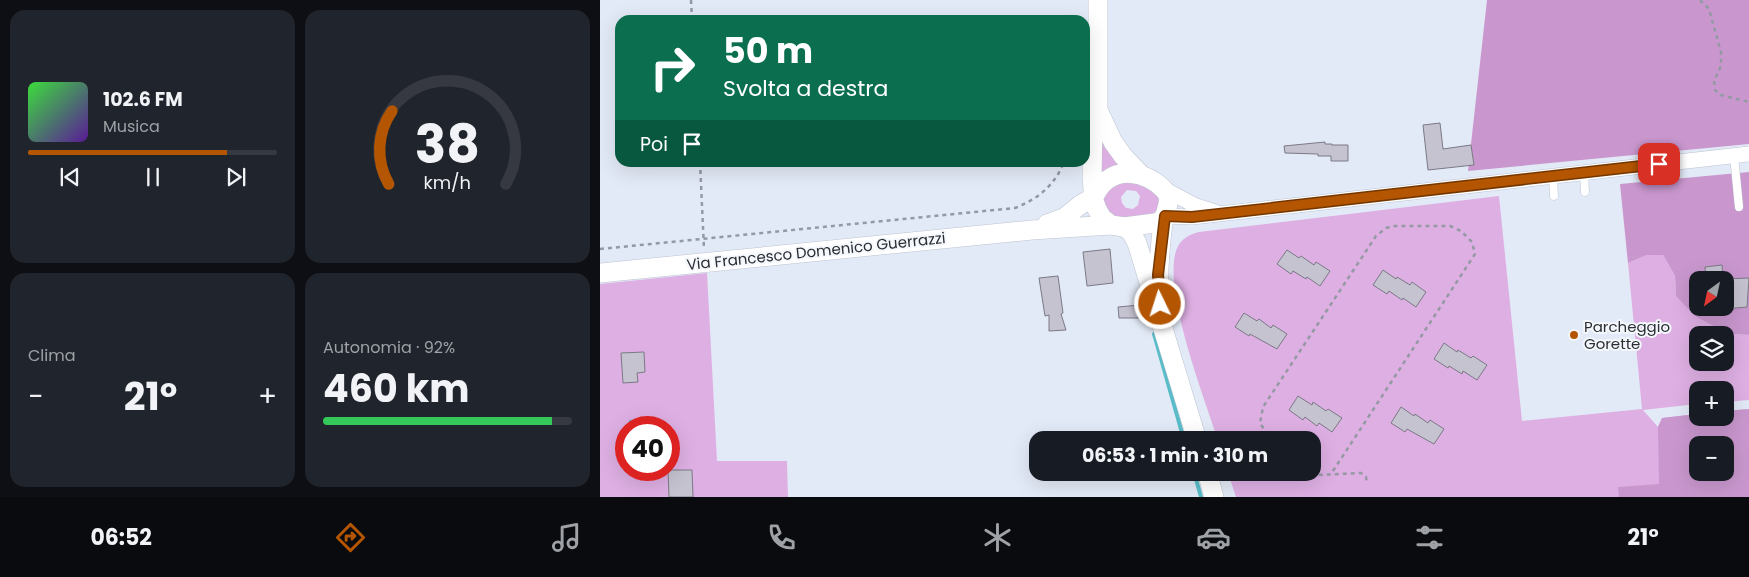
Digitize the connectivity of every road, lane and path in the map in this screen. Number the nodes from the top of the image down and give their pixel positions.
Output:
1 (691, 0) edge
2 (1098, 0) edge
3 (1700, 0) edge
4 (692, 15) edge
5 (1749, 102) edge
6 (1098, 110) junction
7 (1742, 155) edge
8 (700, 167) edge
9 (1062, 167) edge
10 (1584, 173) junction
11 (1141, 175) junction
12 (1553, 177) junction
13 (1164, 189) junction
14 (1585, 192) dead end
15 (1090, 194) junction
16 (1554, 196) dead end
17 (1739, 207) dead end
18 (1224, 213) junction
19 (1164, 218) junction
20 (1118, 226) junction
21 (1032, 230) junction
22 (703, 238) junction
23 (600, 249) edge
24 (704, 263) junction
25 (600, 273) edge
26 (1161, 319) junction
27 (1194, 431) edge
28 (1265, 431) edge
29 (1331, 474) junction
30 (1321, 475) edge
31 (1210, 481) edge
32 (1367, 484) dead end
33 (1214, 497) edge

1 - 4 path
2 - 6 street
3 - 5 path
6 - 11 street
6 - 15 street
7 - 10 street
7 - 17 lane
8 - 22 path
9 - 22 path
10 - 12 street
10 - 14 lane
11 - 13 street
11 - 15 street
12 - 16 lane
12 - 18 street
13 - 18 street
13 - 19 street
15 - 20 street
15 - 21 street, Via Francesco Domenico Guerrazzi
18 - 19 street
19 - 20 street
19 - 26 street
20 - 21 street, Via Francesco Domenico Guerrazzi
20 - 26 street
21 - 24 street, Via Francesco Domenico Guerrazzi
22 - 23 path
22 - 24 path
24 - 25 street, Via Francesco Domenico Guerrazzi
26 - 27 street
28 - 29 path
29 - 30 path
29 - 32 path
31 - 33 street

